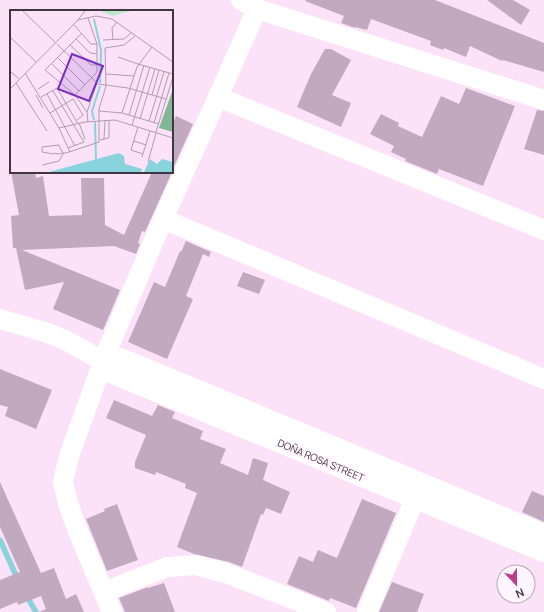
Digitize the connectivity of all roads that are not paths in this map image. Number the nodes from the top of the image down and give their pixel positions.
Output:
1 (249, 4) edge
2 (218, 97) junction
3 (544, 100) edge
4 (163, 219) junction
5 (544, 230) edge
6 (0, 319) edge
7 (103, 361) junction
8 (544, 379) edge
9 (417, 491) junction
10 (544, 534) edge
11 (544, 552) edge
12 (104, 592) junction
13 (112, 612) edge
14 (326, 612) edge
15 (367, 612) edge

1 - 2 street
1 - 3 street
2 - 4 street
2 - 5 street
4 - 7 street
4 - 8 street
6 - 7 street, DOÑA ROSA STREET
7 - 9 street, DOÑA ROSA STREET
7 - 12 street
9 - 10 street, DOÑA ROSA STREET
9 - 11 street, DOÑA ROSA STREET
9 - 15 street
12 - 13 street
12 - 14 street

